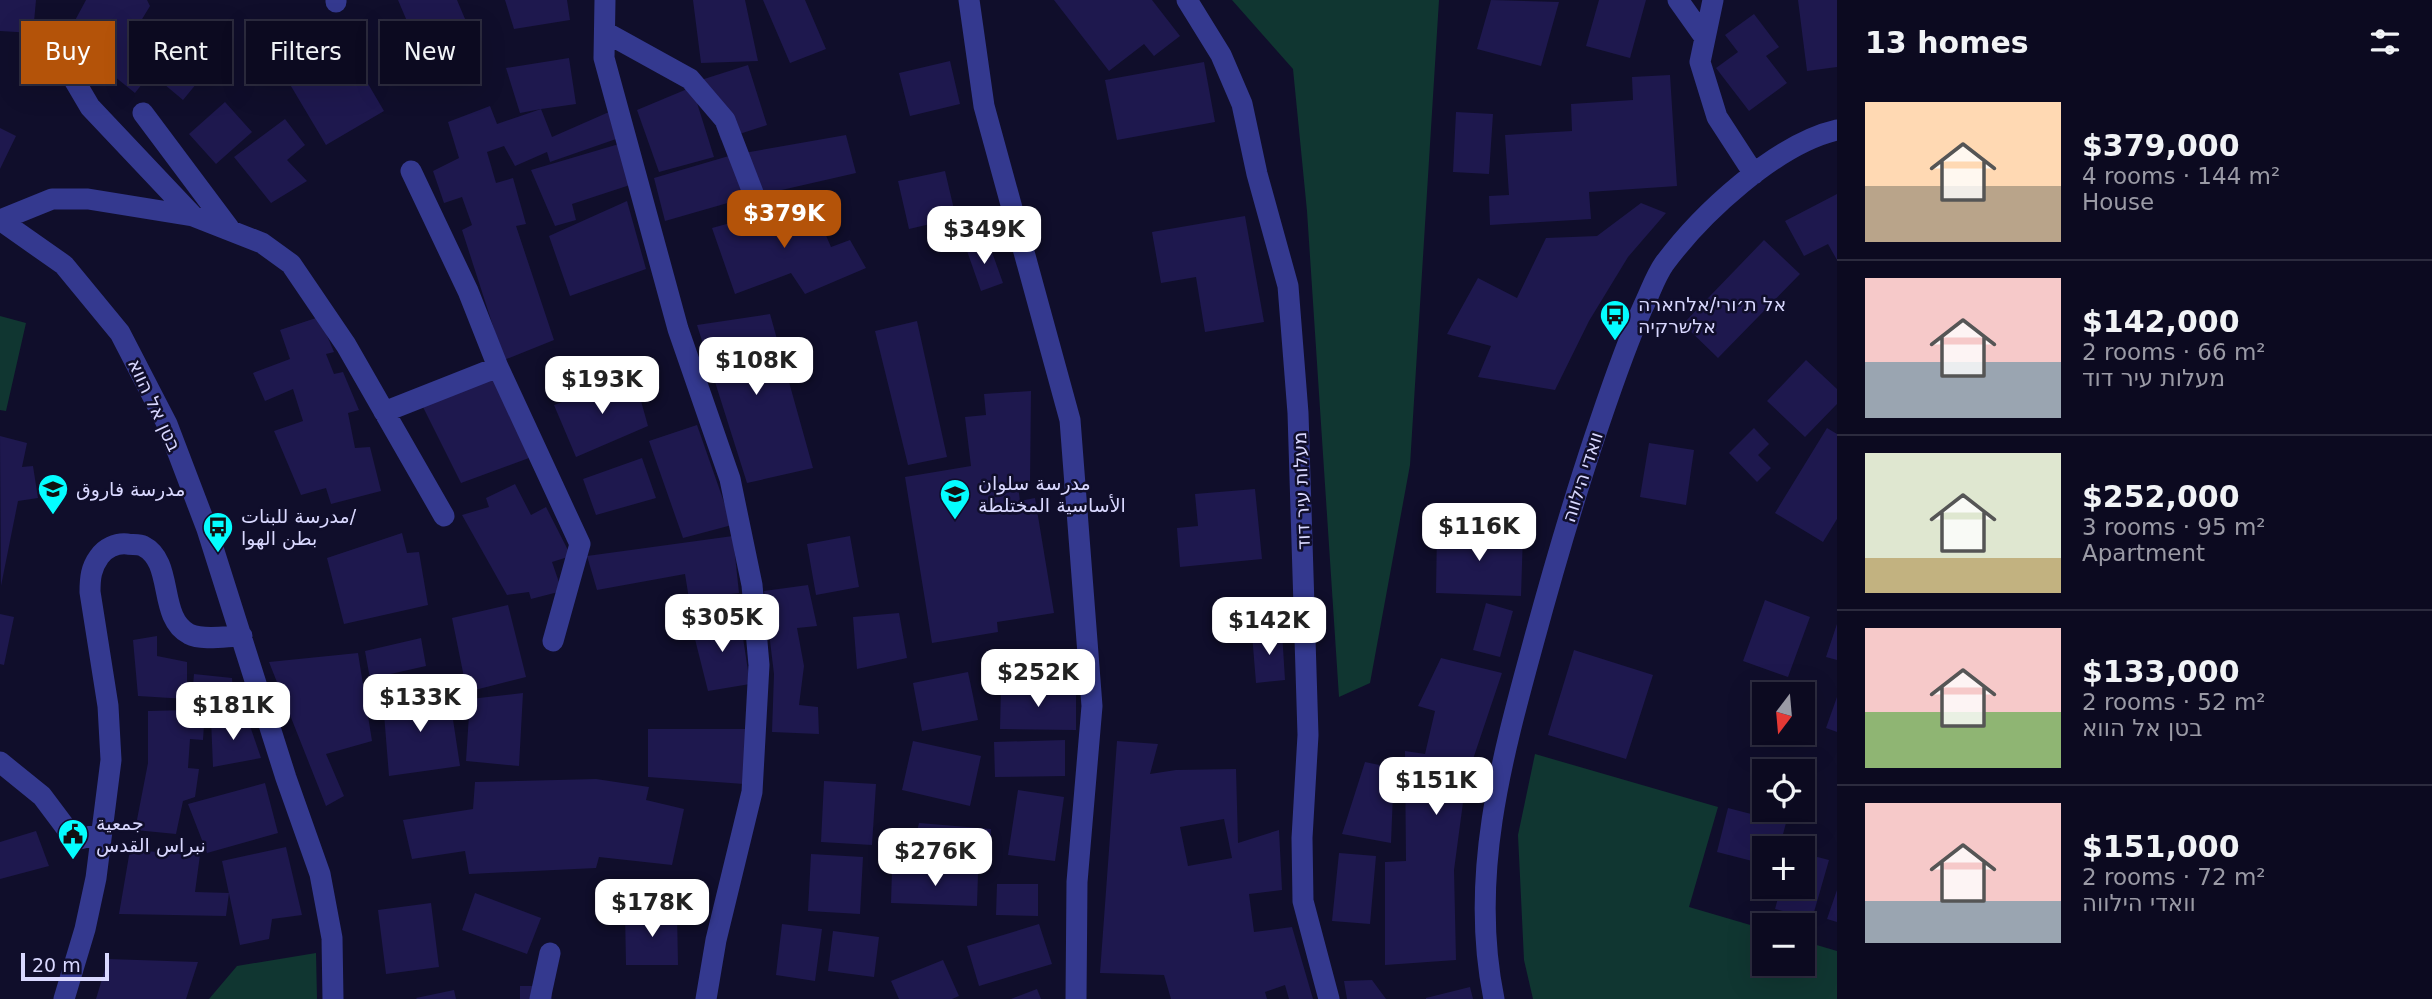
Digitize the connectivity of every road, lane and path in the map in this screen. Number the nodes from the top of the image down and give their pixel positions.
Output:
1 (605, 0) edge
2 (969, 0) edge
3 (1186, 0) edge
4 (1678, 0) edge
5 (1713, 0) edge
6 (605, 32) junction
7 (1705, 38) junction
8 (76, 84) edge
9 (143, 113) dead end
10 (1837, 130) edge
11 (411, 171) dead end
12 (1754, 174) junction
13 (757, 203) dead end
14 (193, 216) junction
15 (0, 220) edge
16 (229, 229) junction
17 (498, 367) junction
18 (384, 412) junction
19 (444, 516) dead end
20 (242, 636) junction
21 (553, 642) dead end
22 (0, 762) edge
23 (100, 834) junction
24 (550, 953) dead end
25 (64, 999) edge
26 (333, 999) edge
27 (540, 999) edge
28 (706, 999) edge
29 (1076, 999) edge
30 (1329, 999) edge
31 (1494, 999) edge

1 - 6 street
2 - 29 street
3 - 30 street, מעלות עיר דוד
4 - 7 street
5 - 7 street
6 - 13 street
6 - 28 street
7 - 12 street
8 - 14 street
9 - 16 street
10 - 12 street, וואדי הילווה
11 - 17 street
12 - 31 street, וואדי הילווה
14 - 15 street
14 - 16 street
15 - 20 street, בטן אל הווא
16 - 18 street
17 - 18 street
17 - 21 street
18 - 19 street
20 - 23 street
20 - 26 street, בטן אל הווא
22 - 23 street
23 - 25 street
24 - 27 street

